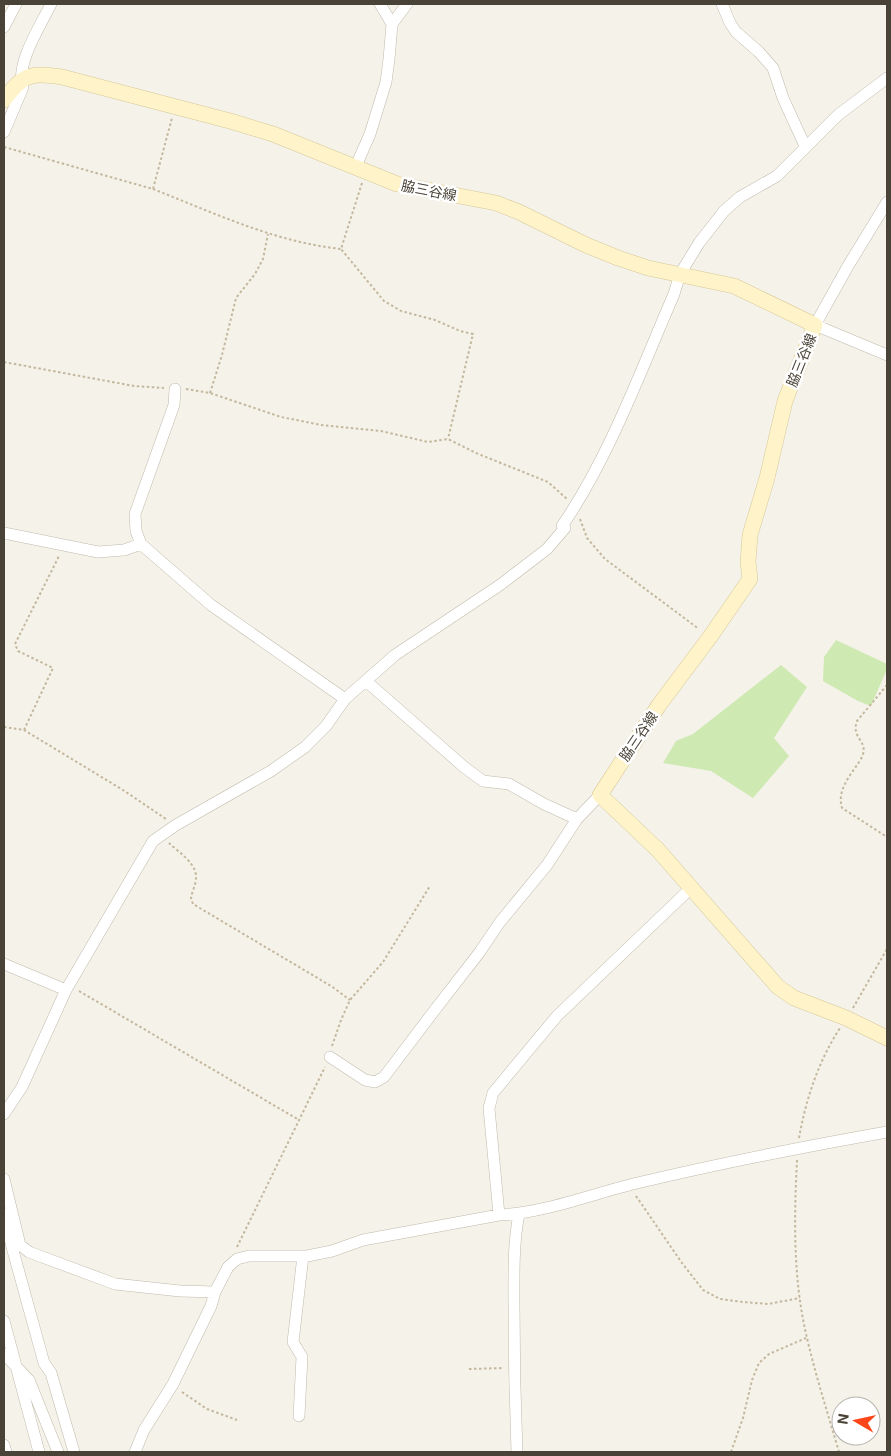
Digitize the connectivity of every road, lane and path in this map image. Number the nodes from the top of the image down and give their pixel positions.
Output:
1 (16, 4) edge
2 (51, 4) edge
3 (380, 4) edge
4 (407, 4) edge
5 (722, 4) edge
6 (392, 24) junction
7 (4, 27) edge
8 (887, 78) edge
9 (20, 81) junction
10 (4, 100) edge
11 (175, 106) junction
12 (4, 132) edge
13 (805, 146) junction
14 (4, 147) edge
15 (361, 169) junction
16 (153, 189) junction
17 (887, 202) edge
18 (268, 234) junction
19 (341, 249) junction
20 (680, 274) junction
21 (815, 325) junction
22 (887, 355) edge
23 (4, 362) edge
24 (175, 389) junction
25 (210, 393) junction
26 (448, 439) junction
27 (575, 507) junction
28 (4, 533) edge
29 (141, 544) junction
30 (64, 545) junction
31 (710, 637) junction
32 (366, 681) junction
33 (887, 686) edge
34 (346, 699) junction
35 (4, 727) edge
36 (24, 730) junction
37 (600, 795) junction
38 (577, 819) junction
39 (176, 825) junction
40 (162, 835) junction
41 (887, 836) edge
42 (692, 887) junction
43 (887, 949) edge
44 (4, 964) edge
45 (67, 988) junction
46 (350, 1000) dead end
47 (846, 1018) junction
48 (887, 1038) edge
49 (330, 1057) dead end
50 (4, 1114) edge
51 (299, 1120) dead end
52 (887, 1132) edge
53 (798, 1148) junction
54 (4, 1179) edge
55 (629, 1185) junction
56 (4, 1214) edge
57 (519, 1214) junction
58 (499, 1215) junction
59 (16, 1246) junction
60 (303, 1256) junction
61 (214, 1292) junction
62 (800, 1298) junction
63 (4, 1321) edge
64 (807, 1337) junction
65 (4, 1354) edge
66 (15, 1366) junction
67 (514, 1367) junction
68 (469, 1369) dead end
69 (173, 1384) junction
70 (299, 1416) dead end
71 (237, 1420) dead end
72 (4, 1445) edge
73 (6, 1452) edge
74 (39, 1452) edge
75 (58, 1452) edge
76 (74, 1452) edge
77 (135, 1452) edge
78 (517, 1452) edge
79 (732, 1452) edge
80 (839, 1452) edge

1 - 7 street
2 - 9 street
3 - 6 street
4 - 6 street
5 - 13 street
6 - 15 street
8 - 13 street
9 - 10 main road
9 - 11 main road, 脇三谷線
9 - 12 street
11 - 15 main road, 脇三谷線
11 - 16 path
13 - 20 street
14 - 16 path
15 - 19 path
15 - 20 main road, 脇三谷線
16 - 18 path
17 - 21 street
18 - 19 path
18 - 25 path
19 - 26 path
20 - 21 main road, 脇三谷線
20 - 27 street
21 - 22 street
21 - 31 main road, 脇三谷線
23 - 24 path
24 - 25 path
24 - 29 street
25 - 26 path
26 - 27 path
27 - 31 path
27 - 32 street
28 - 30 street
29 - 30 street
29 - 34 street
30 - 36 path
31 - 37 main road, 脇三谷線
32 - 34 street
32 - 38 street
33 - 41 path
34 - 39 street
35 - 36 path
36 - 39 path
37 - 38 street
37 - 42 main road
38 - 49 street
39 - 40 street
40 - 45 street
40 - 46 path
42 - 47 main road
42 - 58 street
43 - 47 path
44 - 45 street
45 - 50 street
45 - 51 path
47 - 48 main road
47 - 53 path
52 - 53 street
53 - 55 street
53 - 62 path
54 - 59 street
55 - 57 street
55 - 62 path
56 - 59 street
57 - 58 street
57 - 67 street
58 - 60 street
59 - 61 street
59 - 76 street
60 - 61 street
60 - 70 street
61 - 69 street
62 - 64 path
63 - 66 street
64 - 79 path
64 - 80 path
65 - 66 street
66 - 74 street
66 - 75 street
67 - 68 path
67 - 78 street
69 - 71 path
69 - 77 street
72 - 73 street

